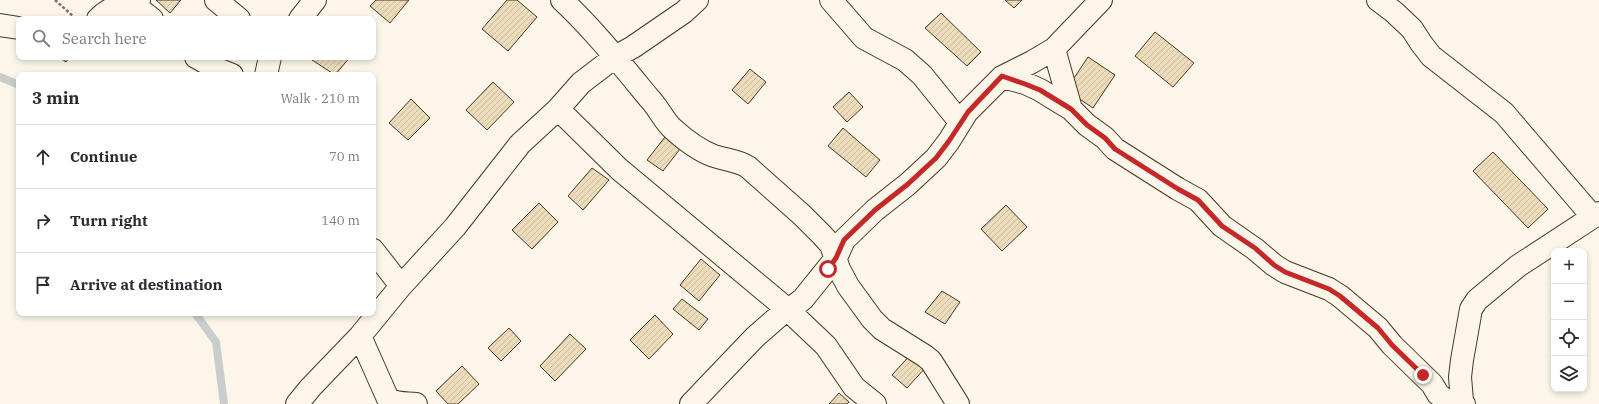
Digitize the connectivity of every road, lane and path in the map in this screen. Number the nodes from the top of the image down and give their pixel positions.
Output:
1 (55, 0) edge
2 (216, 0) edge
3 (315, 0) edge
4 (562, 0) edge
5 (697, 0) edge
6 (831, 0) edge
7 (1101, 0) edge
8 (1378, 0) edge
9 (132, 3) edge
10 (73, 16) edge
11 (102, 16) edge
12 (149, 16) edge
13 (235, 16) edge
14 (302, 16) edge
15 (0, 25) edge
16 (16, 28) edge
17 (1054, 49) junction
18 (615, 57) junction
19 (201, 60) edge
20 (269, 60) edge
21 (224, 72) edge
22 (267, 72) edge
23 (1002, 76) junction
24 (558, 109) junction
25 (1071, 109) junction
26 (960, 122) junction
27 (1596, 215) edge
28 (376, 254) edge
29 (836, 258) junction
30 (401, 286) junction
31 (787, 309) junction
32 (360, 336) junction
33 (297, 404) edge
34 (416, 404) edge
35 (691, 404) edge
36 (875, 404) edge
37 (958, 404) edge
38 (1454, 404) edge
39 (1464, 404) edge

1 - 10 path
2 - 13 street
3 - 14 street
4 - 18 street
5 - 18 street
6 - 26 street
7 - 17 street
8 - 27 street
9 - 11 street
9 - 12 street
15 - 16 street
17 - 23 street
17 - 25 street
18 - 24 street
18 - 29 street
19 - 21 street
20 - 22 street
23 - 25 street
23 - 26 street
24 - 30 street
24 - 31 street
25 - 38 street
26 - 29 street
27 - 39 street
28 - 30 street
29 - 31 street
29 - 37 street
30 - 32 street
31 - 35 street
31 - 36 street
32 - 33 street
32 - 34 street

